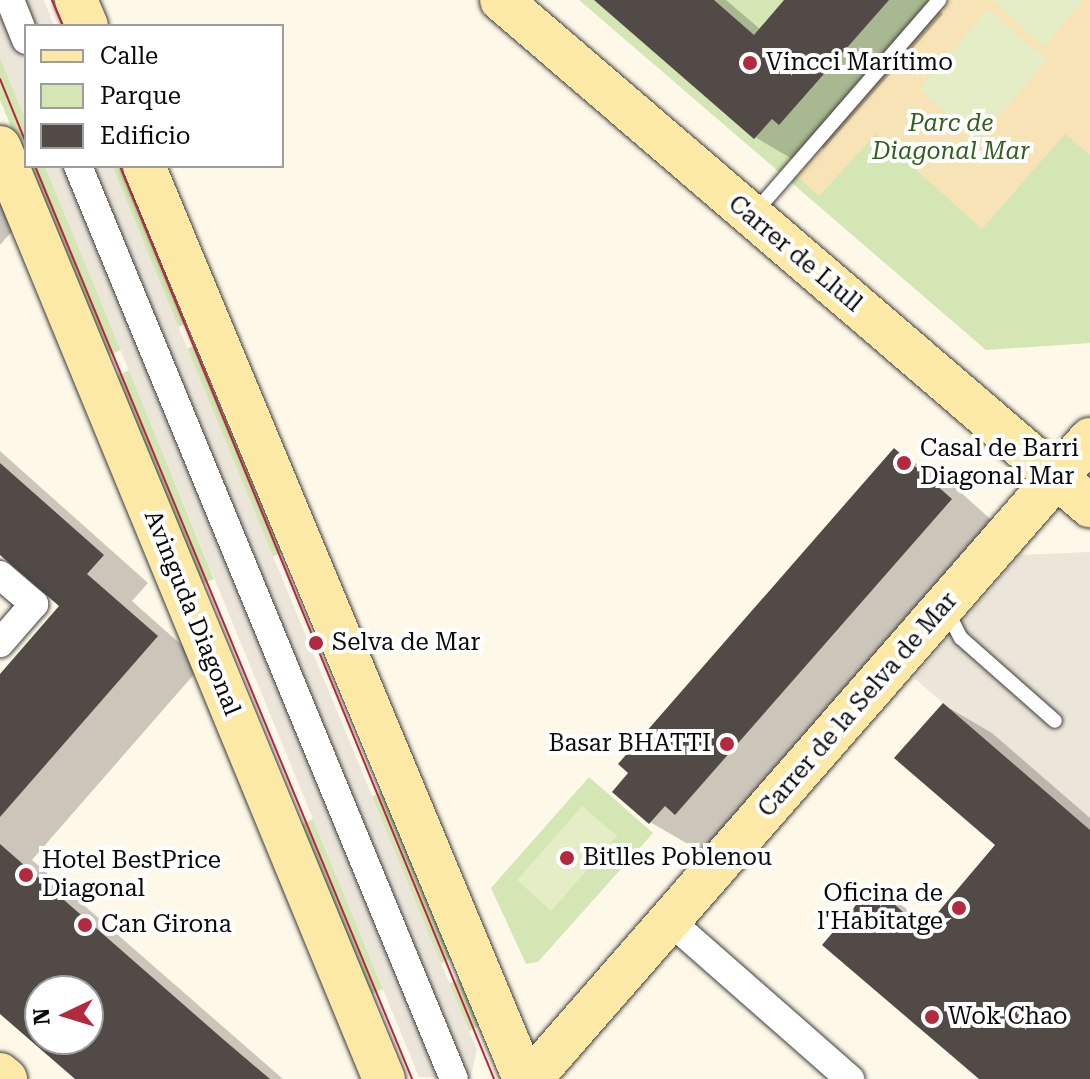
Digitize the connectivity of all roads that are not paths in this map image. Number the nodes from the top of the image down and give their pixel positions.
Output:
1 (10, 0) edge
2 (76, 0) edge
3 (501, 0) edge
4 (939, 0) edge
5 (86, 24) edge
6 (24, 35) edge
7 (0, 147) edge
8 (79, 168) edge
9 (145, 168) edge
10 (752, 215) junction
11 (1090, 439) edge
12 (1056, 477) junction
13 (1090, 506) edge
14 (0, 575) edge
15 (944, 606) junction
16 (0, 643) edge
17 (1055, 721) dead end
18 (670, 921) junction
19 (0, 1074) edge
20 (6, 1079) edge
21 (384, 1079) edge
22 (454, 1079) edge
23 (524, 1079) edge
24 (531, 1079) edge
25 (850, 1079) edge

1 - 6 street
2 - 5 street
3 - 10 street, Carrer de Llull
4 - 10 lane
7 - 21 street, Avinguda Diagonal
8 - 22 street
9 - 23 street
10 - 12 street, Carrer de Llull
11 - 12 street, Carrer de la Selva de Mar
12 - 13 street, Carrer de Llull
12 - 15 street, Carrer de la Selva de Mar
14 - 16 street
15 - 17 lane
15 - 18 street, Carrer de la Selva de Mar
18 - 24 street, Carrer de la Selva de Mar
18 - 25 street
19 - 20 street

